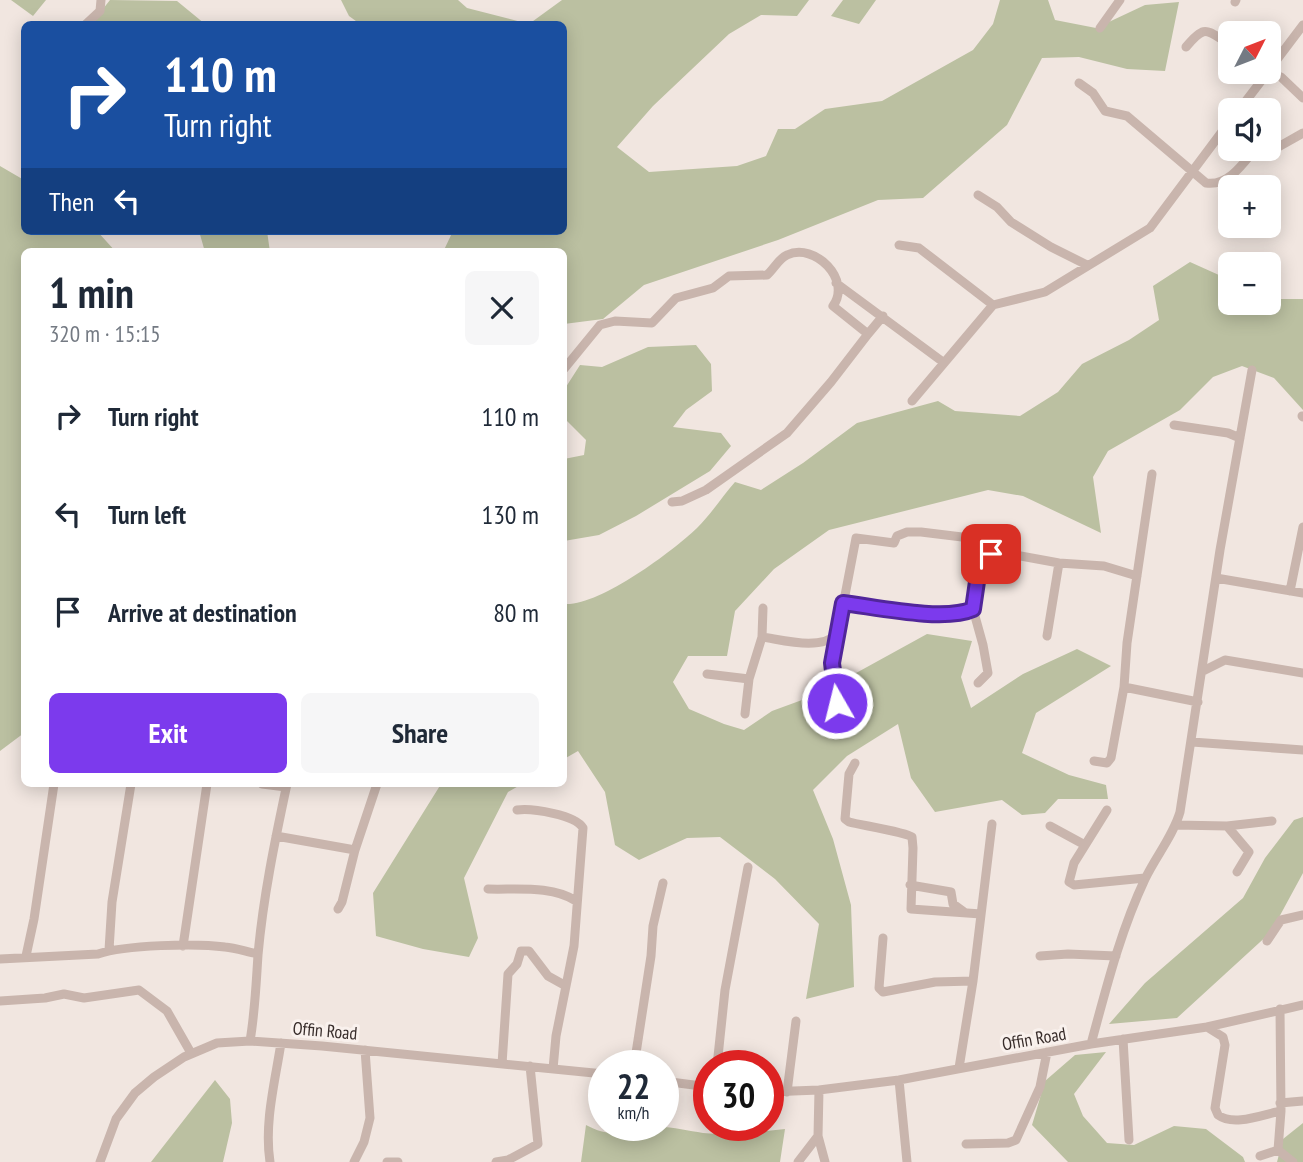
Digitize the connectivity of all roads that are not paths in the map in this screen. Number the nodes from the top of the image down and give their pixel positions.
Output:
1 (101, 0) edge
2 (1121, 0) edge
3 (89, 21) edge
4 (1303, 25) edge
5 (1100, 27) dead end
6 (1218, 38) edge
7 (1186, 47) dead end
8 (1281, 54) edge
9 (1281, 77) edge
10 (1079, 83) dead end
11 (1258, 84) edge
12 (1247, 98) edge
13 (1303, 98) edge
14 (1303, 133) edge
15 (1218, 137) edge
16 (1193, 170) junction
17 (978, 195) dead end
18 (899, 245) dead end
19 (1087, 265) junction
20 (836, 283) junction
21 (993, 305) junction
22 (883, 316) junction
23 (867, 334) junction
24 (943, 362) junction
25 (567, 365) edge
26 (1252, 370) dead end
27 (912, 401) dead end
28 (1174, 425) dead end
29 (1240, 438) junction
30 (1152, 474) dead end
31 (672, 502) dead end
32 (1303, 527) edge
33 (999, 552) junction
34 (1059, 563) junction
35 (1137, 576) junction
36 (1216, 578) junction
37 (1290, 591) junction
38 (1303, 593) edge
39 (843, 603) junction
40 (763, 608) dead end
41 (973, 609) junction
42 (838, 633) junction
43 (1047, 636) dead end
44 (762, 637) junction
45 (1203, 671) junction
46 (1303, 673) edge
47 (707, 674) dead end
48 (749, 680) junction
49 (978, 683) dead end
50 (1124, 687) junction
51 (1198, 702) junction
52 (745, 714) dead end
53 (843, 723) dead end
54 (1192, 741) junction
55 (1303, 750) edge
56 (1094, 761) dead end
57 (855, 763) dead end
58 (54, 787) edge
59 (131, 787) edge
60 (207, 787) edge
61 (286, 787) edge
62 (376, 787) edge
63 (517, 810) dead end
64 (1107, 810) dead end
65 (1272, 821) dead end
66 (992, 824) dead end
67 (1176, 825) junction
68 (1050, 826) dead end
69 (1227, 826) junction
70 (276, 836) junction
71 (1085, 845) junction
72 (355, 850) junction
73 (748, 867) dead end
74 (1237, 872) dead end
75 (1145, 878) junction
76 (663, 883) dead end
77 (911, 885) junction
78 (488, 889) dead end
79 (576, 901) junction
80 (338, 909) dead end
81 (964, 912) junction
82 (981, 914) junction
83 (1303, 915) edge
84 (883, 938) dead end
85 (1267, 941) dead end
86 (183, 946) junction
87 (109, 950) junction
88 (258, 954) junction
89 (26, 956) junction
90 (1040, 956) dead end
91 (1115, 956) junction
92 (0, 959) edge
93 (973, 981) junction
94 (566, 986) junction
95 (0, 1001) edge
96 (1303, 1005) edge
97 (1280, 1009) junction
98 (796, 1021) dead end
99 (1208, 1027) junction
100 (1123, 1039) junction
101 (250, 1041) junction
102 (281, 1043) junction
103 (1091, 1044) junction
104 (365, 1050) junction
105 (636, 1050) edge
106 (719, 1050) edge
107 (1047, 1052) junction
108 (191, 1053) junction
109 (502, 1064) junction
110 (530, 1066) junction
111 (960, 1068) junction
112 (553, 1069) junction
113 (588, 1072) edge
114 (899, 1080) junction
115 (819, 1090) junction
116 (784, 1092) edge
117 (788, 1092) junction
118 (1303, 1101) edge
119 (1281, 1107) junction
120 (818, 1136) junction
121 (1129, 1140) dead end
122 (966, 1144) dead end
123 (1278, 1150) junction
124 (1261, 1156) dead end
125 (508, 1161) edge
126 (100, 1162) edge
127 (270, 1162) edge
128 (354, 1162) edge
129 (387, 1162) edge
130 (398, 1162) edge
131 (496, 1162) edge
132 (798, 1162) edge
133 (825, 1162) edge
134 (906, 1162) edge
135 (1293, 1162) edge

1 - 3 street
2 - 5 street
4 - 8 street
6 - 7 street
9 - 13 street
10 - 16 street
11 - 12 street
14 - 16 street
15 - 16 street
16 - 19 street
17 - 19 street
18 - 21 street
19 - 21 street
20 - 22 street
20 - 23 street
20 - 25 street
21 - 24 street
22 - 23 street
22 - 24 street
23 - 31 street
24 - 27 street
26 - 29 street
28 - 29 street
29 - 36 street
30 - 35 street
32 - 37 street
33 - 34 street
33 - 39 street
33 - 41 street
34 - 35 street
34 - 43 street
35 - 50 street
36 - 37 street
36 - 45 street
37 - 38 street
39 - 41 street
39 - 42 street
40 - 44 street
41 - 49 street
42 - 44 street
42 - 53 street
44 - 48 street
45 - 46 street
45 - 51 street
47 - 48 street
48 - 52 street
50 - 51 street
50 - 56 street
51 - 54 street
54 - 55 street
54 - 67 street
57 - 77 street
58 - 89 street
59 - 87 street
60 - 86 street
61 - 70 street
62 - 72 street
63 - 79 street
64 - 71 street
65 - 69 street
66 - 82 street
67 - 69 street
67 - 75 street
68 - 71 street
69 - 74 street
70 - 72 street
70 - 88 street
71 - 75 street
72 - 80 street
73 - 106 street
75 - 91 street
76 - 105 street
77 - 81 street
77 - 81 street
78 - 79 street
79 - 94 street
81 - 82 street
82 - 93 street
83 - 85 street
84 - 93 street
86 - 87 street
86 - 88 street
87 - 89 street
88 - 101 street
89 - 92 street
90 - 91 street
91 - 103 street
93 - 111 street
94 - 109 street
94 - 112 street
95 - 108 street
96 - 97 street, Offin Road
97 - 99 street, Offin Road
97 - 119 street
98 - 117 street
99 - 100 street, Offin Road
99 - 119 street
100 - 103 street, Offin Road
100 - 121 street
101 - 102 street, Offin Road
101 - 108 street, Offin Road
102 - 104 street, Offin Road
102 - 127 street
103 - 107 street, Offin Road
104 - 109 street, Offin Road
104 - 128 street
107 - 111 street, Offin Road
107 - 122 street
108 - 126 street, Offin Road
109 - 110 street, Offin Road
110 - 112 street, Offin Road
110 - 125 street
111 - 114 street, Offin Road
112 - 113 street, Offin Road
114 - 115 street, Offin Road
114 - 134 street
115 - 117 street, Offin Road
115 - 120 street
116 - 117 street, Offin Road
118 - 119 street
119 - 123 street
120 - 132 street
120 - 133 street
123 - 124 street
123 - 135 street
125 - 131 street
129 - 130 street

